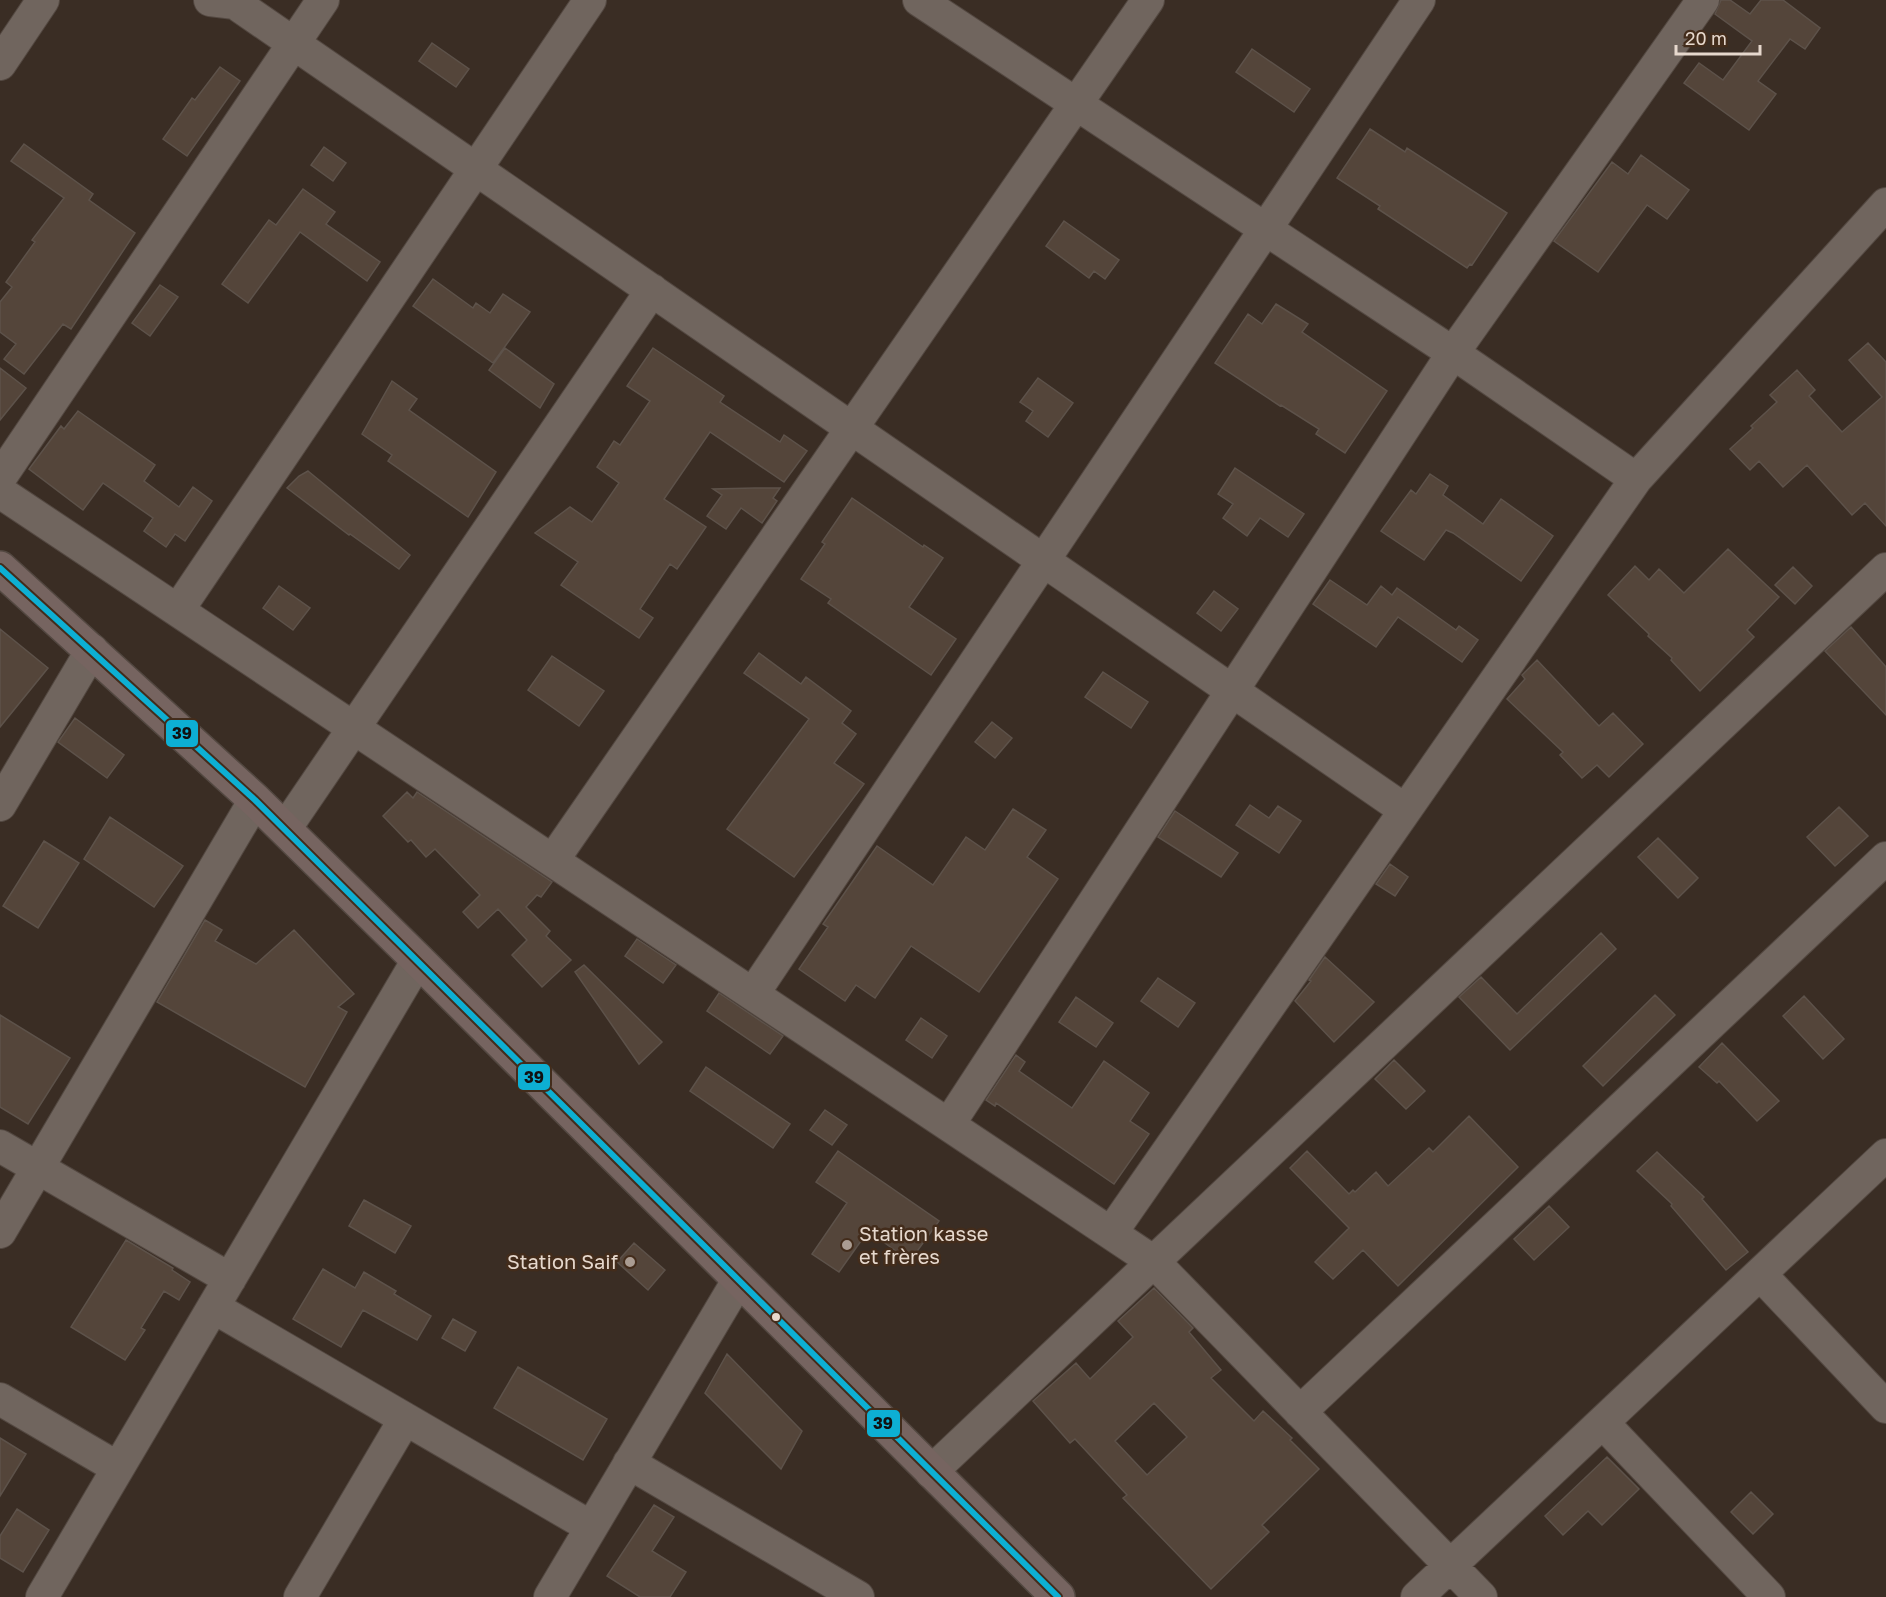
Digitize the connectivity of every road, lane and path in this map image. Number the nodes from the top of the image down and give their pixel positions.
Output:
1 (43, 0) edge
2 (323, 0) edge
3 (590, 0) edge
4 (919, 0) edge
5 (1148, 0) edge
6 (1419, 0) edge
7 (1703, 0) edge
8 (226, 1) edge
9 (294, 44) junction
10 (0, 64) edge
11 (1076, 104) junction
12 (476, 169) junction
13 (1886, 204) edge
14 (1266, 229) junction
15 (652, 290) junction
16 (1453, 353) junction
17 (851, 428) junction
18 (0, 478) edge
19 (1636, 478) junction
20 (0, 492) edge
21 (1044, 561) junction
22 (0, 568) edge
23 (1886, 569) edge
24 (178, 610) junction
25 (92, 650) junction
26 (1232, 691) junction
27 (354, 727) junction
28 (255, 800) junction
29 (0, 805) edge
30 (1405, 810) junction
31 (285, 829) junction
32 (1886, 858) edge
33 (553, 860) junction
34 (418, 960) junction
35 (753, 994) junction
36 (949, 1125) junction
37 (0, 1146) edge
38 (1886, 1155) edge
39 (38, 1168) junction
40 (0, 1232) edge
41 (1111, 1233) junction
42 (1154, 1262) junction
43 (1760, 1274) junction
44 (230, 1279) junction
45 (739, 1279) junction
46 (213, 1307) junction
47 (0, 1399) edge
48 (1886, 1407) edge
49 (1300, 1412) junction
50 (405, 1419) junction
51 (1603, 1423) junction
52 (629, 1463) junction
53 (118, 1468) junction
54 (931, 1472) junction
55 (591, 1527) junction
56 (1451, 1566) junction
57 (1050, 1594) edge
58 (42, 1597) edge
59 (300, 1597) edge
60 (550, 1597) edge
61 (858, 1597) edge
62 (1417, 1597) edge
63 (1481, 1597) edge
64 (1769, 1597) edge

1 - 10 street
2 - 9 street
3 - 12 street
4 - 11 street
5 - 11 street
6 - 14 street
7 - 16 street
8 - 9 street
9 - 12 street
9 - 18 street
11 - 14 street
11 - 17 street
12 - 15 street
12 - 24 street
13 - 19 street
14 - 16 street
14 - 21 street
15 - 17 street
15 - 27 street
16 - 19 street
16 - 26 street
17 - 21 street
17 - 33 street
19 - 30 street
20 - 24 street
21 - 26 street
21 - 35 street
22 - 25 highway
23 - 42 street
24 - 27 street
25 - 28 highway
25 - 29 street
26 - 30 street
26 - 36 street
27 - 31 street
27 - 33 street
28 - 31 highway
28 - 39 street
30 - 41 street
31 - 34 highway
32 - 49 street
33 - 35 street
34 - 44 street
34 - 45 highway
35 - 36 street
36 - 41 street
37 - 39 street
38 - 43 street
39 - 40 street
39 - 44 street
41 - 42 street
42 - 49 street
42 - 54 street
43 - 48 street
43 - 51 street
44 - 46 street
45 - 52 street
45 - 54 highway
46 - 50 street
46 - 53 street
47 - 53 street
49 - 56 street
50 - 55 street
50 - 59 street
51 - 56 street
51 - 64 street
52 - 55 street
52 - 61 street
53 - 58 street
54 - 57 highway
55 - 60 street
56 - 62 street
56 - 63 street

